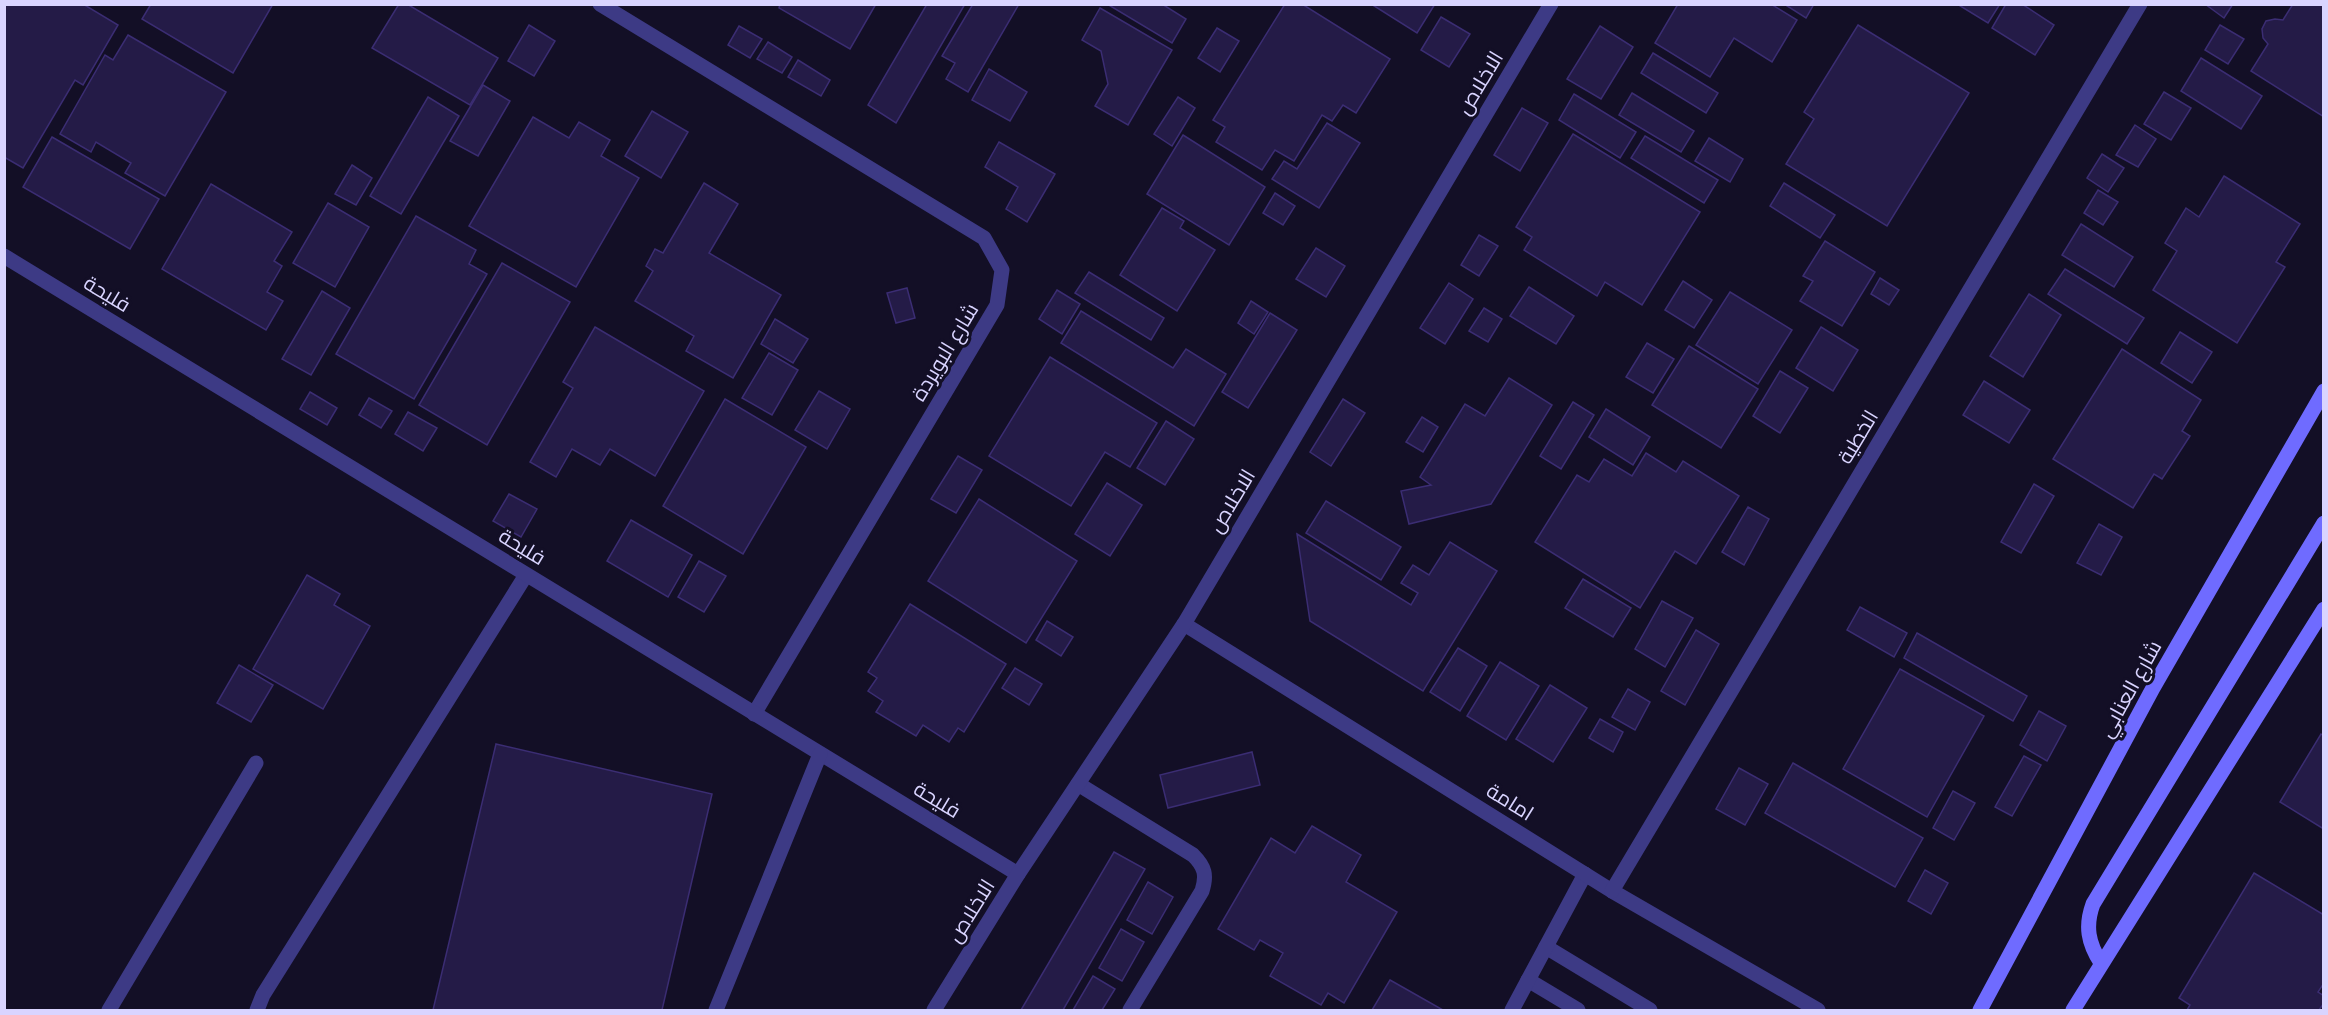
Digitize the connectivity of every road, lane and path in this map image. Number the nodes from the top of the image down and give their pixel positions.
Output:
1 (600, 4) edge
2 (2140, 4) edge
3 (1548, 5) edge
4 (4, 256) edge
5 (2324, 391) edge
6 (2324, 523) edge
7 (526, 575) junction
8 (2324, 609) edge
9 (1184, 624) junction
10 (754, 714) junction
11 (820, 754) junction
12 (256, 763) dead end
13 (1078, 784) junction
14 (1018, 874) junction
15 (1585, 874) junction
16 (1612, 891) junction
17 (1546, 947) junction
18 (2101, 963) junction
19 (1528, 980) junction
20 (1979, 1009) edge
21 (1513, 1010) edge
22 (109, 1011) edge
23 (257, 1011) edge
24 (716, 1011) edge
25 (934, 1011) edge
26 (1130, 1011) edge
27 (1578, 1011) edge
28 (1650, 1011) edge
29 (1818, 1011) edge
30 (2073, 1011) edge

1 - 10 street, شارع البويردة
2 - 16 street, الخطية
3 - 9 street, الاخلاص
4 - 7 street, فليحة
5 - 20 street, شارع العنابي
6 - 18 street
7 - 10 street, فليحة
7 - 23 street
8 - 18 street
9 - 13 street, الاخلاص
9 - 15 street, امامة
10 - 11 street, فليحة
11 - 14 street, فليحة
11 - 24 street
12 - 22 street
13 - 14 street, الاخلاص
13 - 26 street
14 - 25 street, الاخلاص
15 - 16 street, امامة
15 - 17 street
16 - 29 street, امامة
17 - 19 street
17 - 28 street
18 - 30 street
19 - 21 street
19 - 27 street

